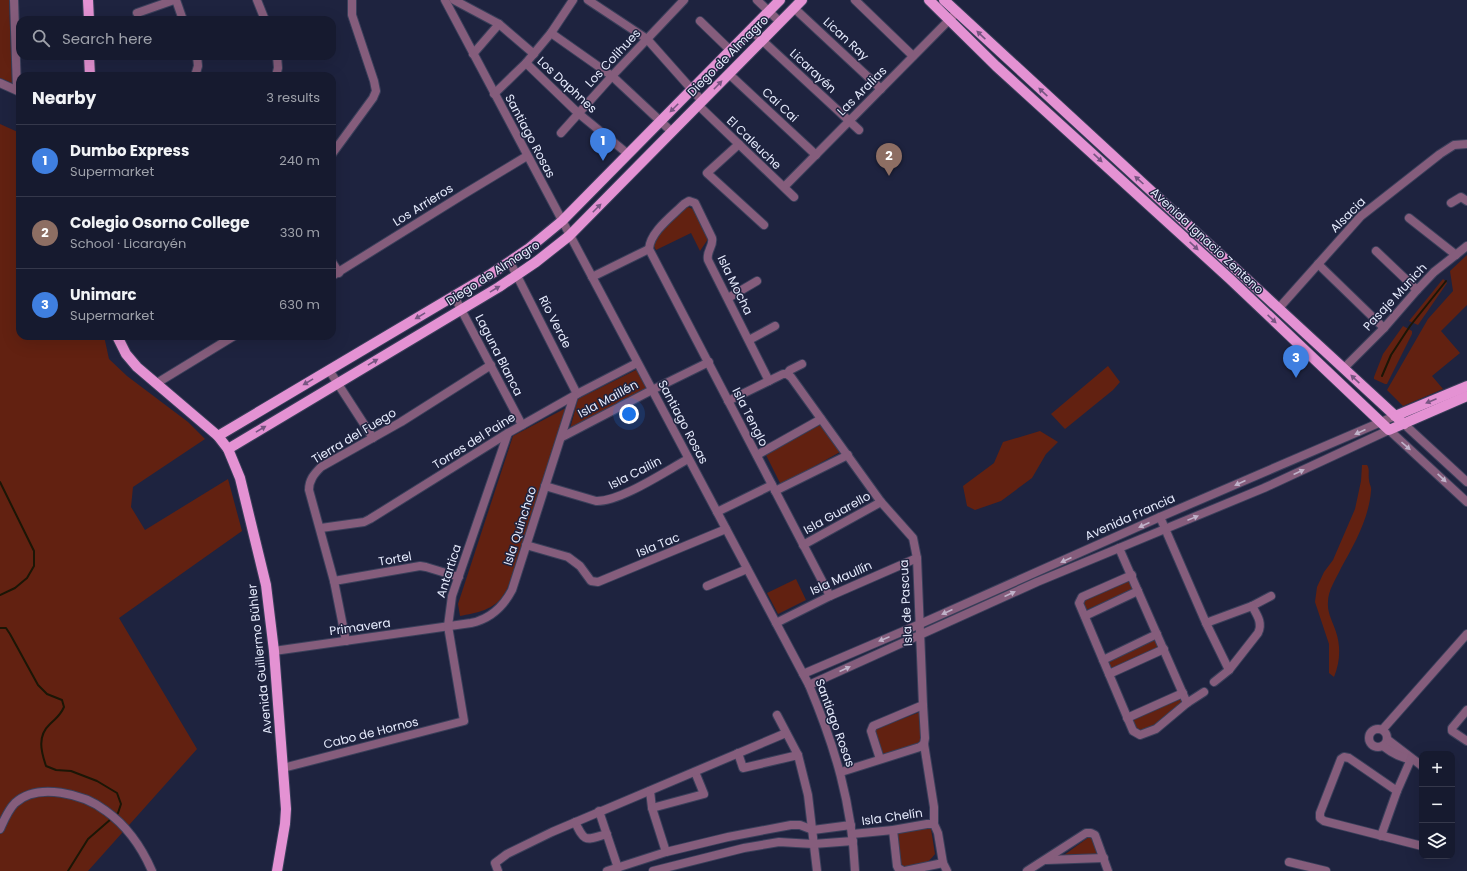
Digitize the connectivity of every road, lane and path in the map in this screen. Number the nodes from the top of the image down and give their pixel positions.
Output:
1 (14, 0) edge
2 (88, 0) edge
3 (175, 0) edge
4 (257, 0) edge
5 (352, 0) edge
6 (445, 0) edge
7 (454, 0) edge
8 (573, 0) edge
9 (588, 0) edge
10 (757, 0) edge
11 (780, 0) edge
12 (802, 0) edge
13 (855, 0) edge
14 (929, 0) edge
15 (682, 1) edge
16 (948, 1) edge
17 (794, 8) junction
18 (769, 11) junction
19 (957, 12) junction
20 (137, 13) dead end
21 (89, 16) edge
22 (181, 16) edge
23 (263, 16) edge
24 (949, 20) junction
25 (700, 22) dead end
26 (780, 22) junction
27 (499, 24) junction
28 (751, 30) junction
29 (551, 33) junction
30 (647, 39) junction
31 (762, 40) junction
32 (16, 46) edge
33 (730, 50) junction
34 (473, 54) junction
35 (534, 54) junction
36 (913, 56) junction
37 (1005, 58) junction
38 (17, 60) edge
39 (89, 60) edge
40 (197, 60) edge
41 (277, 60) edge
42 (526, 63) junction
43 (996, 66) junction
44 (17, 72) edge
45 (90, 72) edge
46 (196, 72) edge
47 (276, 72) edge
48 (729, 74) junction
49 (612, 76) junction
50 (0, 83) edge
51 (692, 89) junction
52 (881, 89) junction
53 (16, 90) edge
54 (494, 94) junction
55 (700, 103) junction
56 (578, 112) junction
57 (660, 121) junction
58 (849, 121) junction
59 (858, 130) dead end
60 (672, 132) junction
61 (560, 133) dead end
62 (1092, 137) junction
63 (739, 144) junction
64 (1467, 144) edge
65 (1084, 145) junction
66 (336, 149) edge
67 (628, 154) junction
68 (816, 155) junction
69 (527, 156) junction
70 (784, 187) junction
71 (794, 197) dead end
72 (1467, 201) edge
73 (1451, 203) dead end
74 (1409, 218) dead end
75 (562, 221) junction
76 (764, 225) dead end
77 (569, 236) junction
78 (1467, 246) edge
79 (650, 249) junction
80 (1376, 251) dead end
81 (1456, 255) junction
82 (510, 262) junction
83 (1318, 264) junction
84 (336, 273) edge
85 (517, 275) junction
86 (592, 277) junction
87 (758, 281) dead end
88 (1254, 285) junction
89 (1417, 290) junction
90 (1243, 292) junction
91 (454, 296) junction
92 (728, 298) junction
93 (1279, 308) junction
94 (462, 309) junction
95 (775, 326) dead end
96 (1384, 328) junction
97 (119, 340) edge
98 (227, 340) edge
99 (749, 340) junction
100 (708, 362) junction
101 (637, 363) junction
102 (802, 364) dead end
103 (490, 365) junction
104 (1344, 368) junction
105 (329, 370) junction
106 (787, 374) junction
107 (769, 381) junction
108 (157, 383) junction
109 (338, 384) junction
110 (1467, 386) edge
111 (652, 390) junction
112 (576, 395) junction
113 (1467, 396) edge
114 (728, 401) junction
115 (1395, 416) junction
116 (821, 419) junction
117 (1380, 422) junction
118 (1404, 424) junction
119 (522, 425) junction
120 (1389, 430) junction
121 (508, 433) junction
122 (218, 436) junction
123 (562, 437) junction
124 (373, 438) junction
125 (228, 449) junction
126 (757, 455) junction
127 (848, 455) junction
128 (688, 459) junction
129 (1467, 482) edge
130 (545, 486) junction
131 (774, 488) junction
132 (881, 502) junction
133 (1467, 502) edge
134 (717, 512) junction
135 (1160, 518) junction
136 (321, 528) junction
137 (726, 529) junction
138 (1165, 530) junction
139 (1101, 544) junction
140 (526, 545) junction
141 (804, 545) junction
142 (1119, 548) junction
143 (1106, 554) junction
144 (917, 558) junction
145 (747, 569) junction
146 (1034, 574) junction
147 (1132, 575) junction
148 (459, 576) junction
149 (334, 581) junction
150 (1037, 582) junction
151 (707, 586) dead end
152 (1138, 591) junction
153 (830, 596) junction
154 (1271, 596) dead end
155 (971, 602) junction
156 (1252, 606) junction
157 (975, 610) junction
158 (1085, 616) junction
159 (776, 623) junction
160 (1206, 623) junction
161 (920, 624) junction
162 (448, 626) junction
163 (1157, 634) junction
164 (1467, 634) edge
165 (920, 635) junction
166 (346, 641) junction
167 (1164, 649) junction
168 (274, 651) junction
169 (1103, 660) junction
170 (1229, 670) junction
171 (803, 674) junction
172 (1109, 674) junction
173 (1214, 682) dead end
174 (809, 685) junction
175 (1204, 692) dead end
176 (1183, 693) junction
177 (1187, 703) junction
178 (923, 705) junction
179 (1467, 710) edge
180 (778, 715) dead end
181 (1127, 718) junction
182 (1464, 719) edge
183 (464, 722) joint
184 (1383, 730) junction
185 (786, 733) junction
186 (1467, 741) edge
187 (1385, 743) junction
188 (924, 744) junction
189 (738, 753) junction
190 (798, 755) junction
191 (880, 759) junction
192 (1411, 759) junction
193 (1419, 764) edge
194 (283, 768) junction
195 (695, 772) junction
196 (841, 772) junction
197 (650, 791) junction
198 (1397, 792) junction
199 (652, 808) junction
200 (599, 811) junction
201 (575, 822) junction
202 (934, 824) junction
203 (851, 825) junction
204 (0, 829) edge
205 (813, 830) junction
206 (893, 830) junction
207 (607, 834) junction
208 (1381, 836) junction
209 (853, 838) junction
210 (813, 844) junction
211 (1419, 845) edge
212 (666, 852) junction
213 (1104, 858) junction
214 (1046, 860) junction
215 (1289, 862) dead end
216 (943, 863) junction
217 (618, 868) junction
218 (675, 868) edge
219 (152, 871) edge
220 (277, 871) edge
221 (498, 871) edge
222 (607, 871) edge
223 (653, 871) edge
224 (817, 871) edge
225 (855, 871) edge
226 (904, 871) edge
227 (947, 871) edge
228 (1027, 871) edge
229 (1108, 871) edge
230 (1326, 871) edge

1 - 32 street
2 - 21 main road
3 - 20 street
3 - 22 street
4 - 23 street
5 - 66 street
6 - 34 street, Santiago Rosas
7 - 27 street
8 - 29 street
9 - 30 street, El Caleuche
10 - 18 street
11 - 18 main road, Diego de Almagro
12 - 17 main road, Diego de Almagro
13 - 36 street
14 - 24 main road, Avenida Ignacio Zenteno
15 - 30 street, Los Colihues
16 - 19 main road, Avenida Ignacio Zenteno
17 - 26 main road, Diego de Almagro
17 - 52 street, Lican Ray
18 - 26 street
18 - 28 main road, Diego de Almagro
19 - 24 street, Las Aralias
37 -> 19 main road, Avenida Ignacio Zenteno
24 - 36 street, Las Aralias
24 - 43 main road, Avenida Ignacio Zenteno
25 - 33 street
26 - 31 main road, Diego de Almagro
27 - 34 street
27 - 35 street
28 - 31 street, Licarayén
28 - 33 main road, Diego de Almagro
29 - 35 street
29 - 49 street
30 - 49 street, Los Colihues
30 - 51 street, El Caleuche
31 - 48 main road, Diego de Almagro
31 - 58 street, Licarayén
33 - 51 main road, Diego de Almagro
34 - 54 street, Santiago Rosas
35 - 42 street
36 - 52 street, Las Aralias
37 - 43 main road
62 -> 37 main road, Avenida Ignacio Zenteno
38 - 44 street
39 - 45 main road
40 - 46 street
41 - 47 street
42 - 54 street
42 - 56 street, Los Daphnes
43 - 65 main road, Avenida Ignacio Zenteno
55 -> 48 main road, Diego de Almagro
48 - 68 street, Cai Cai
49 - 56 street, Los Colihues
49 - 57 street
50 - 53 street
51 - 55 street, El Caleuche
51 -> 57 main road, Diego de Almagro
52 - 58 street, Las Aralias
54 - 69 street, Santiago Rosas
55 - 60 main road, Diego de Almagro
55 - 63 street, El Caleuche
56 - 61 street, Los Colihues
56 - 67 street, Los Daphnes
57 - 60 street
57 - 67 main road, Diego de Almagro
58 - 59 street, Licarayén
58 - 68 street, Las Aralias
77 -> 60 main road, Diego de Almagro
62 - 65 main road
88 -> 62 main road, Avenida Ignacio Zenteno
63 - 70 street, El Caleuche
63 - 76 street
64 - 83 street, Alsacia
65 -> 90 main road, Avenida Ignacio Zenteno
67 - 75 main road, Diego de Almagro
68 - 70 street, Las Aralias
69 - 75 street, Santiago Rosas
69 - 84 street, Los Arrieros
70 - 71 street, El Caleuche
72 - 73 street
74 - 81 street
75 - 77 street, Santiago Rosas
75 - 82 main road, Diego de Almagro
77 - 85 main road, Diego de Almagro
77 - 86 street, Santiago Rosas
78 - 81 street, Pasaje Munich
79 - 86 street
79 - 92 street, Isla Mocha
79 - 100 street, Isla Tenglo
80 - 89 street
81 - 89 street, Pasaje Munich
82 - 85 street, Río Verde
82 - 91 main road, Diego de Almagro
83 - 93 street, Alsacia
83 - 96 street
94 -> 85 main road, Diego de Almagro
85 - 112 street, Río Verde
86 - 101 street, Santiago Rosas
87 - 92 street
88 - 90 main road
88 - 93 main road, Avenida Ignacio Zenteno
89 - 96 street, Pasaje Munich
90 -> 117 main road, Avenida Ignacio Zenteno
91 - 94 street, Laguna Blanca
91 -> 105 main road, Diego de Almagro
92 - 99 street, Isla Mocha
93 - 104 main road, Avenida Ignacio Zenteno
94 - 103 street, Laguna Blanca
109 -> 94 main road, Diego de Almagro
95 - 99 street
96 - 104 street, Pasaje Munich
97 - 108 main road, Avenida Guillermo Bühler
98 - 108 street
99 - 107 street, Isla Mocha
100 - 111 street, Isla Maillén
100 - 114 street, Isla Tenglo
101 - 111 street, Santiago Rosas
101 - 112 street, Torres del Paine
102 - 106 street
103 - 119 street, Laguna Blanca
103 - 124 street, Tierra del Fuego
115 -> 104 main road, Avenida Ignacio Zenteno
105 - 109 street
105 -> 122 main road, Diego de Almagro
106 - 107 street
106 - 116 street, Isla de Pascua
107 - 114 street
108 - 122 main road, Avenida Guillermo Bühler
109 - 124 street
125 -> 109 main road, Diego de Almagro
110 -> 115 main road, Avenida Francia
111 - 123 street, Isla Maillén
111 - 128 street, Santiago Rosas
112 - 119 street, Torres del Paine
112 - 123 street, Isla Quinchao
113 - 118 main road, Avenida Francia
114 - 126 street, Isla Tenglo
115 - 117 street, Avenida Francia
115 - 118 main road, Avenida Ignacio Zenteno
116 - 126 street
116 - 127 street, Isla de Pascua
117 - 120 main road, Avenida Ignacio Zenteno
117 -> 135 street, Avenida Francia
118 - 120 main road, Avenida Francia
118 - 129 street, Avenida Ignacio Zenteno
119 - 121 street, Torres del Paine
120 -> 133 street, Avenida Ignacio Zenteno
138 -> 120 street, Avenida Francia
121 - 136 street, Torres del Paine
121 - 148 street, Antartica
122 - 125 main road, Avenida Guillermo Bühler
123 - 130 street, Isla Quinchao
124 - 136 street, Tierra del Fuego
125 - 168 main road, Avenida Guillermo Bühler
126 - 131 street, Isla Tenglo
127 - 131 street
127 - 132 street, Isla de Pascua
128 - 130 street, Isla Cailin
128 - 134 street, Santiago Rosas
130 - 140 street, Isla Quinchao
131 - 134 street
131 - 141 street, Isla Tenglo
132 - 141 street, Isla Guarello
132 - 144 street, Isla de Pascua
134 - 137 street, Santiago Rosas
135 - 138 street
135 -> 139 street, Avenida Francia
136 - 149 street, Tierra del Fuego
137 - 140 street, Isla Tac
137 - 145 street, Santiago Rosas
138 - 142 street, Avenida Francia
138 - 160 street
139 - 143 street
139 -> 146 street, Avenida Francia
140 - 162 street, Isla Quinchao
141 - 153 street, Isla Tenglo
142 - 143 street, Avenida Francia
142 - 147 street
143 - 150 street, Avenida Francia
144 - 153 street, Isla Maullín
144 - 161 street, Isla de Pascua
145 - 151 street
145 - 159 street, Santiago Rosas
146 - 150 street
146 - 155 street, Avenida Francia
147 - 152 street
147 - 158 street
148 - 149 street, Tortel
148 - 162 street, Antartica
149 - 166 street, Tierra del Fuego
157 -> 150 street, Avenida Francia
152 - 158 street
152 - 163 street
153 - 159 street, Isla Maullín
154 - 156 street
155 - 157 street
155 -> 161 street, Avenida Francia
156 - 160 street
156 - 170 street
157 - 165 street, Avenida Francia
158 - 169 street
159 - 171 street, Santiago Rosas
160 - 170 street
161 - 165 street, Isla de Pascua
161 -> 171 street, Avenida Francia
162 - 166 street, Primavera
162 - 183 street, Antartica
163 - 167 street
163 - 169 street
164 - 184 street
174 -> 165 street, Avenida Francia
165 - 178 street, Isla de Pascua
166 - 168 street, Primavera
167 - 172 street
167 - 176 street
168 - 194 main road, Avenida Guillermo Bühler
169 - 172 street
170 - 173 street
171 - 174 street, Santiago Rosas
172 - 181 street
174 - 196 street, Santiago Rosas
175 - 177 street
176 - 177 street
176 - 181 street
177 - 181 street
178 - 188 street, Isla de Pascua
178 - 191 street
179 - 182 street
180 - 185 street
182 - 186 street
183 - 194 street, Cabo de Hornos
184 - 187 street
184 - 187 street
185 - 189 street
185 - 190 street
187 - 192 street
188 - 191 street
188 - 202 street, Isla de Pascua
189 - 190 street
189 - 195 street
190 - 205 street
191 - 196 street
192 - 193 street
192 - 198 street
194 - 220 main road, Avenida Guillermo Bühler
195 - 197 street
195 - 199 street
196 - 203 street, Santiago Rosas
197 - 199 street
197 - 200 street
198 - 208 street
198 - 208 street
199 - 212 street
200 - 201 street
200 - 207 street
201 - 207 street
201 - 221 street
202 - 206 street, Isla Chelín
202 - 216 street, Isla de Pascua
203 - 205 street
203 - 209 street, Santiago Rosas
204 - 219 street
205 - 210 street
205 - 212 street
206 - 209 street, Isla Chelín
206 - 226 street
207 - 217 street
208 - 211 street
209 - 210 street, Isla Chelín
209 - 225 street, Santiago Rosas
210 - 218 street, Isla Chelín
210 - 224 street
212 - 217 street
213 - 214 street
213 - 214 street
213 - 229 street
214 - 228 street
215 - 230 street
216 - 226 street
216 - 227 street, Isla de Pascua
217 - 222 street
218 - 223 street, Isla Chelín

